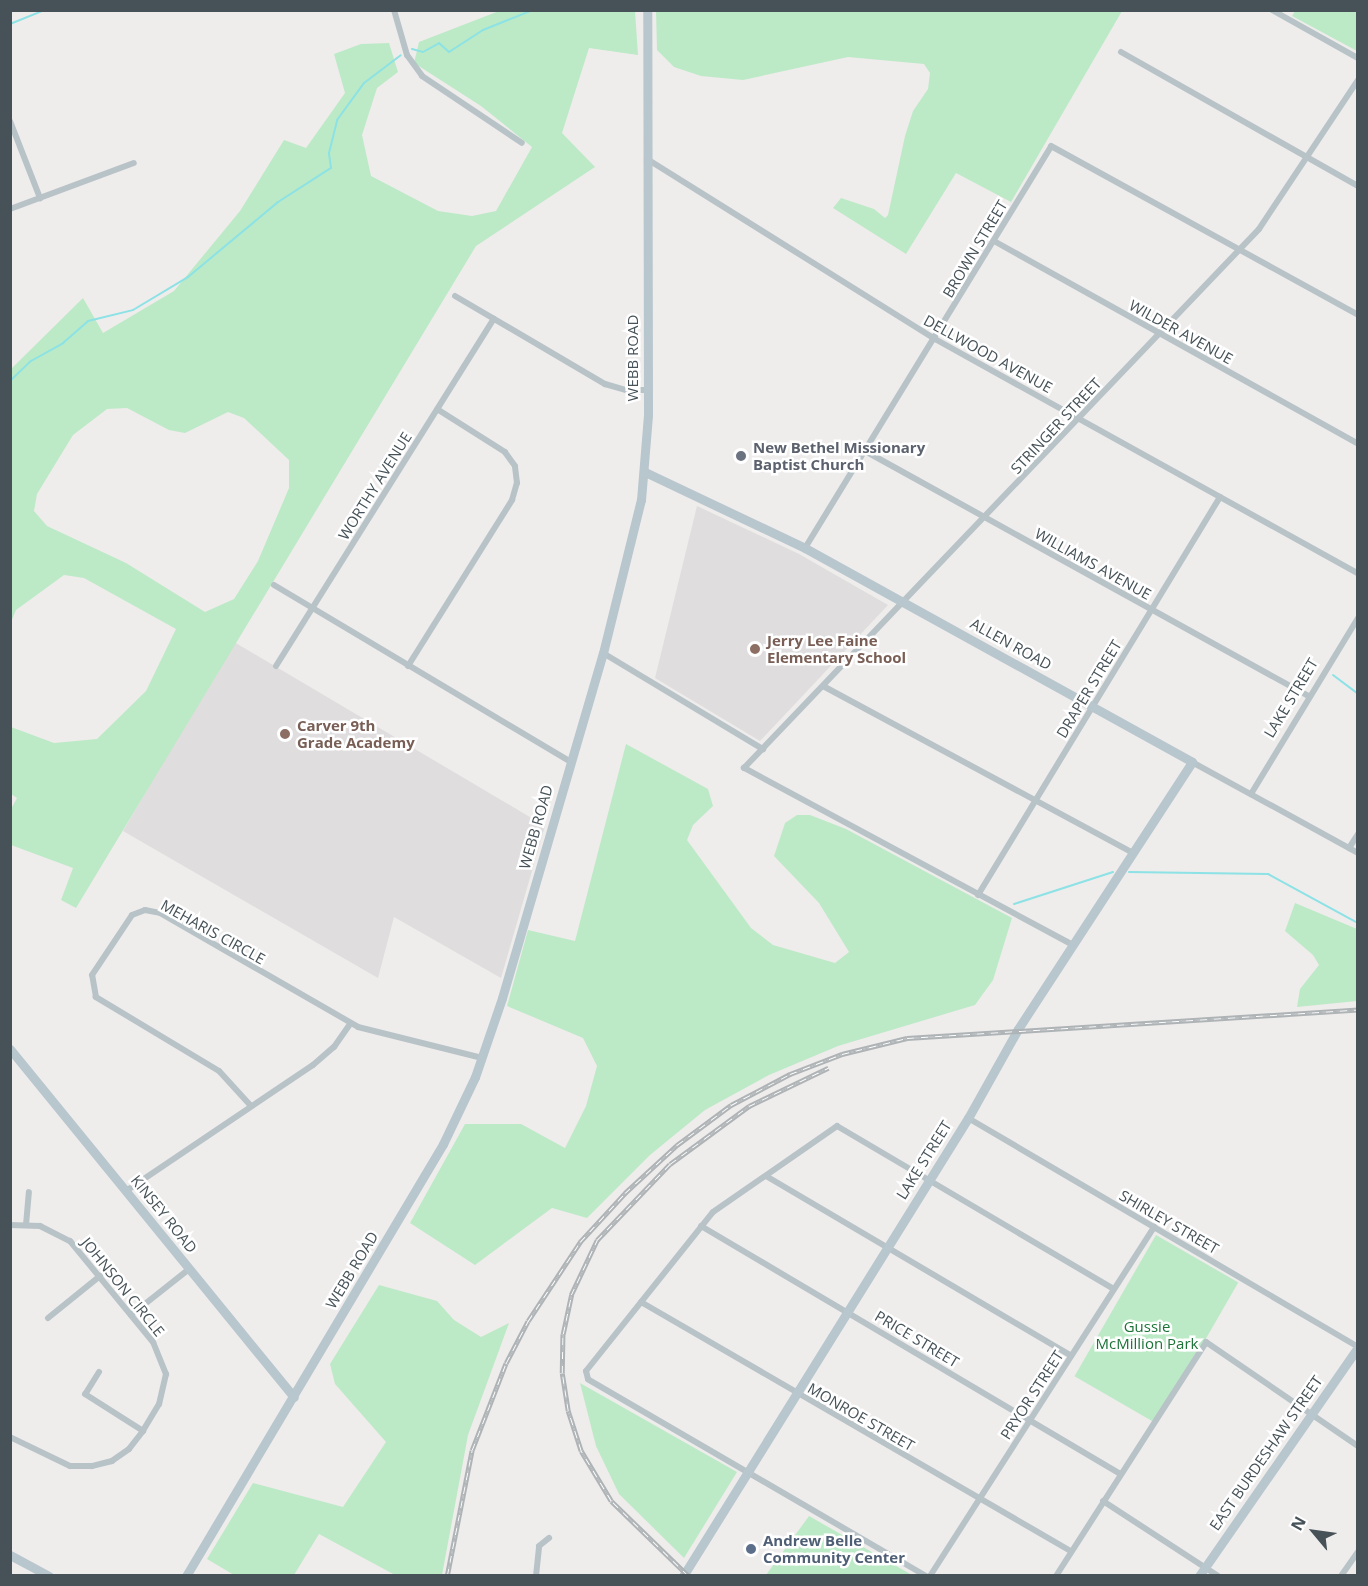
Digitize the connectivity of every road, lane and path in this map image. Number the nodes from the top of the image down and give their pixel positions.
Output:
1 (394, 10) edge
2 (647, 10) edge
3 (1272, 10) edge
4 (1121, 52) dead end
5 (1358, 58) edge
6 (1358, 80) edge
7 (10, 121) edge
8 (522, 143) dead end
9 (1308, 158) junction
10 (648, 159) junction
11 (134, 163) dead end
12 (1358, 186) edge
13 (40, 198) junction
14 (10, 209) edge
15 (994, 241) junction
16 (1240, 249) junction
17 (455, 296) dead end
18 (1358, 315) edge
19 (494, 319) junction
20 (1160, 334) junction
21 (935, 339) junction
22 (648, 390) junction
23 (437, 410) junction
24 (1079, 419) junction
25 (1358, 444) edge
26 (865, 451) junction
27 (645, 472) junction
28 (1220, 497) junction
29 (985, 518) junction
30 (805, 548) junction
31 (1358, 573) edge
32 (274, 585) dead end
33 (904, 602) junction
34 (312, 608) junction
35 (1151, 610) junction
36 (1358, 618) edge
37 (603, 653) junction
38 (276, 666) dead end
39 (408, 666) junction
40 (824, 686) junction
41 (1310, 697) junction
42 (1092, 706) junction
43 (763, 749) junction
44 (571, 762) junction
45 (1192, 762) junction
46 (1251, 794) junction
47 (1035, 800) junction
48 (1358, 834) edge
49 (1349, 848) junction
50 (1132, 853) junction
51 (1358, 853) edge
52 (978, 895) junction
53 (1073, 945) junction
54 (350, 1024) junction
55 (10, 1049) edge
56 (482, 1058) junction
57 (251, 1107) junction
58 (968, 1118) junction
59 (766, 1176) junction
60 (930, 1180) junction
61 (126, 1191) junction
62 (29, 1192) dead end
63 (10, 1225) edge
64 (26, 1225) junction
65 (700, 1226) junction
66 (1154, 1227) junction
67 (886, 1248) junction
68 (189, 1269) junction
69 (100, 1276) junction
70 (1114, 1289) junction
71 (641, 1302) junction
72 (846, 1311) junction
73 (131, 1314) junction
74 (48, 1318) dead end
75 (1358, 1347) edge
76 (1071, 1356) junction
77 (99, 1372) dead end
78 (795, 1392) junction
79 (294, 1397) junction
80 (1312, 1413) junction
81 (1030, 1420) junction
82 (143, 1431) junction
83 (10, 1437) edge
84 (1358, 1446) edge
85 (746, 1471) junction
86 (1120, 1474) junction
87 (980, 1499) junction
88 (1103, 1501) junction
89 (549, 1538) dead end
90 (1071, 1551) junction
91 (1358, 1552) edge
92 (10, 1555) edge
93 (1202, 1571) edge
94 (32, 1572) edge
95 (49, 1575) edge
96 (186, 1575) edge
97 (536, 1575) edge
98 (683, 1575) edge
99 (928, 1575) edge
100 (1056, 1575) edge
101 (1218, 1575) edge
102 (1341, 1575) edge

1 - 8 street
2 - 10 street, WEBB ROAD
3 - 5 street
4 - 9 street
6 - 9 street, STRINGER STREET
7 - 13 street
9 - 12 street
9 - 16 street, STRINGER STREET
10 - 21 street, DELLWOOD AVENUE
10 - 22 street, WEBB ROAD
11 - 13 street
13 - 14 street
15 - 16 street, BROWN STREET
15 - 20 street, WILDER AVENUE
15 - 21 street, BROWN STREET
16 - 18 street
16 - 20 street, STRINGER STREET
17 - 19 street
19 - 22 street
19 - 23 street, WORTHY AVENUE
20 - 24 street, STRINGER STREET
20 - 25 street, WILDER AVENUE
21 - 24 street, DELLWOOD AVENUE
21 - 26 street, BROWN STREET
22 - 27 street, WEBB ROAD
23 - 34 street, WORTHY AVENUE
23 - 39 street
24 - 28 street, DELLWOOD AVENUE
24 - 29 street, STRINGER STREET
26 - 29 street, WILLIAMS AVENUE
26 - 30 street, BROWN STREET
27 - 30 street, ALLEN ROAD
27 - 37 street, WEBB ROAD
28 - 31 street, DELLWOOD AVENUE
28 - 35 street, DRAPER STREET
29 - 33 street, STRINGER STREET
29 - 35 street, WILLIAMS AVENUE
30 - 33 street, ALLEN ROAD
32 - 34 street
33 - 40 street, STRINGER STREET
33 - 42 street, ALLEN ROAD
34 - 38 street, WORTHY AVENUE
34 - 39 street
35 - 41 street, WILLIAMS AVENUE
35 - 42 street, DRAPER STREET
36 - 41 street, LAKE STREET
37 - 43 street
37 - 44 street, WEBB ROAD
39 - 44 street
40 - 43 street, STRINGER STREET
40 - 47 street
41 - 46 street, LAKE STREET
42 - 45 street, ALLEN ROAD
42 - 47 street, DRAPER STREET
43 - 52 street, STRINGER STREET
44 - 56 street, WEBB ROAD
45 - 46 street, ALLEN ROAD
45 - 50 street, LAKE STREET
46 - 49 street, ALLEN ROAD
47 - 50 street
47 - 52 street, DRAPER STREET
48 - 49 street
49 - 51 street, ALLEN ROAD
50 - 53 street, LAKE STREET
52 - 53 street
53 - 58 street, LAKE STREET
54 - 56 street, MEHARIS CIRCLE
54 - 57 street
54 - 57 street, MEHARIS CIRCLE
55 - 61 street, KINSEY ROAD
56 - 79 street, WEBB ROAD
57 - 61 street
58 - 60 street, LAKE STREET
58 - 66 street, SHIRLEY STREET
59 - 60 street
59 - 65 street
59 - 67 street
60 - 67 street, LAKE STREET
60 - 70 street
61 - 68 street, KINSEY ROAD
62 - 64 street
63 - 64 street, JOHNSON CIRCLE
64 - 69 street, JOHNSON CIRCLE
65 - 71 street
65 - 72 street, PRICE STREET
66 - 70 street, PRYOR STREET
66 - 75 street, SHIRLEY STREET
67 - 72 street, LAKE STREET
67 - 76 street
68 - 73 street
68 - 79 street, KINSEY ROAD
69 - 73 street, JOHNSON CIRCLE
69 - 74 street
70 - 76 street, PRYOR STREET
71 - 78 street, MONROE STREET
71 - 85 street
72 - 78 street, LAKE STREET
72 - 81 street, PRICE STREET
73 - 82 street, JOHNSON CIRCLE
75 - 80 street, EAST BURDESHAW STREET
76 - 81 street, PRYOR STREET
77 - 82 street
78 - 85 street, LAKE STREET
78 - 87 street, MONROE STREET
79 - 96 street, WEBB ROAD
80 - 84 street
80 - 86 street
80 - 93 street, EAST BURDESHAW STREET
81 - 86 street, PRICE STREET
81 - 87 street, PRYOR STREET
82 - 83 street, JOHNSON CIRCLE
85 - 98 street, LAKE STREET
85 - 99 street
86 - 88 street
87 - 90 street, MONROE STREET
87 - 99 street, PRYOR STREET
88 - 90 street
88 - 93 street
89 - 97 street
90 - 100 street
91 - 102 street
92 - 94 street
93 - 101 street
94 - 95 street

